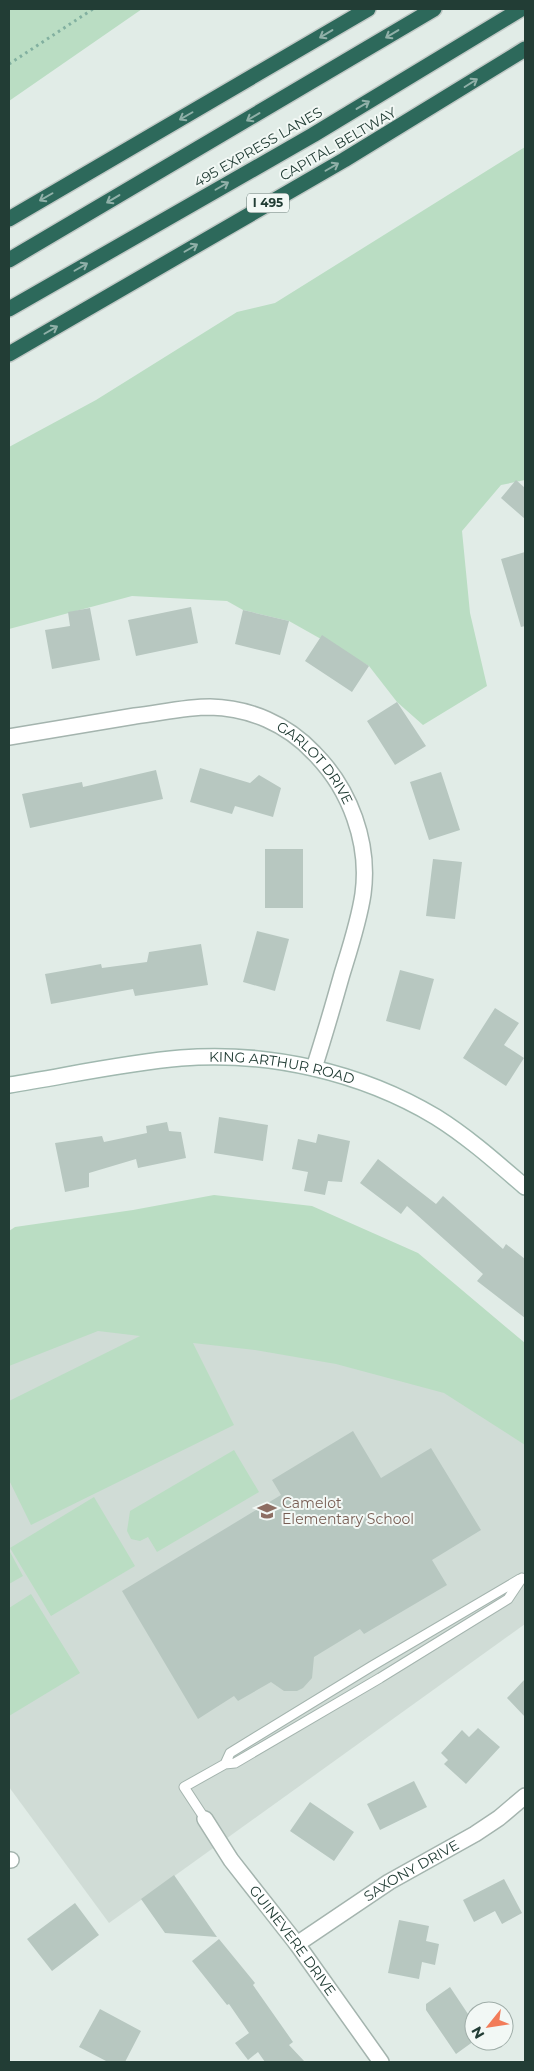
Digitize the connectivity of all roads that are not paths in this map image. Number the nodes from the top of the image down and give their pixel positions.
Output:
1 (368, 9) edge
2 (434, 9) edge
3 (521, 9) edge
4 (525, 49) edge
5 (9, 219) edge
6 (9, 260) edge
7 (9, 309) edge
8 (9, 354) edge
9 (9, 737) edge
10 (314, 1068) junction
11 (9, 1085) edge
12 (525, 1187) edge
13 (225, 1764) junction
14 (525, 1796) edge
15 (205, 1819) joint
16 (297, 1944) junction
17 (381, 2062) edge

1 -> 5 highway
2 -> 6 highway, 495 EXPRESS LANES
7 -> 3 highway, 495 EXPRESS LANES / I 495
8 -> 4 highway, CAPITAL BELTWAY / I 495
9 - 10 street, GARLOT DRIVE
10 - 11 street, KING ARTHUR ROAD
10 - 12 street, KING ARTHUR ROAD
13 - 13 lane
13 - 15 lane
14 - 16 street, SAXONY DRIVE
15 - 16 street, GUINEVERE DRIVE
16 - 17 street, GUINEVERE DRIVE

